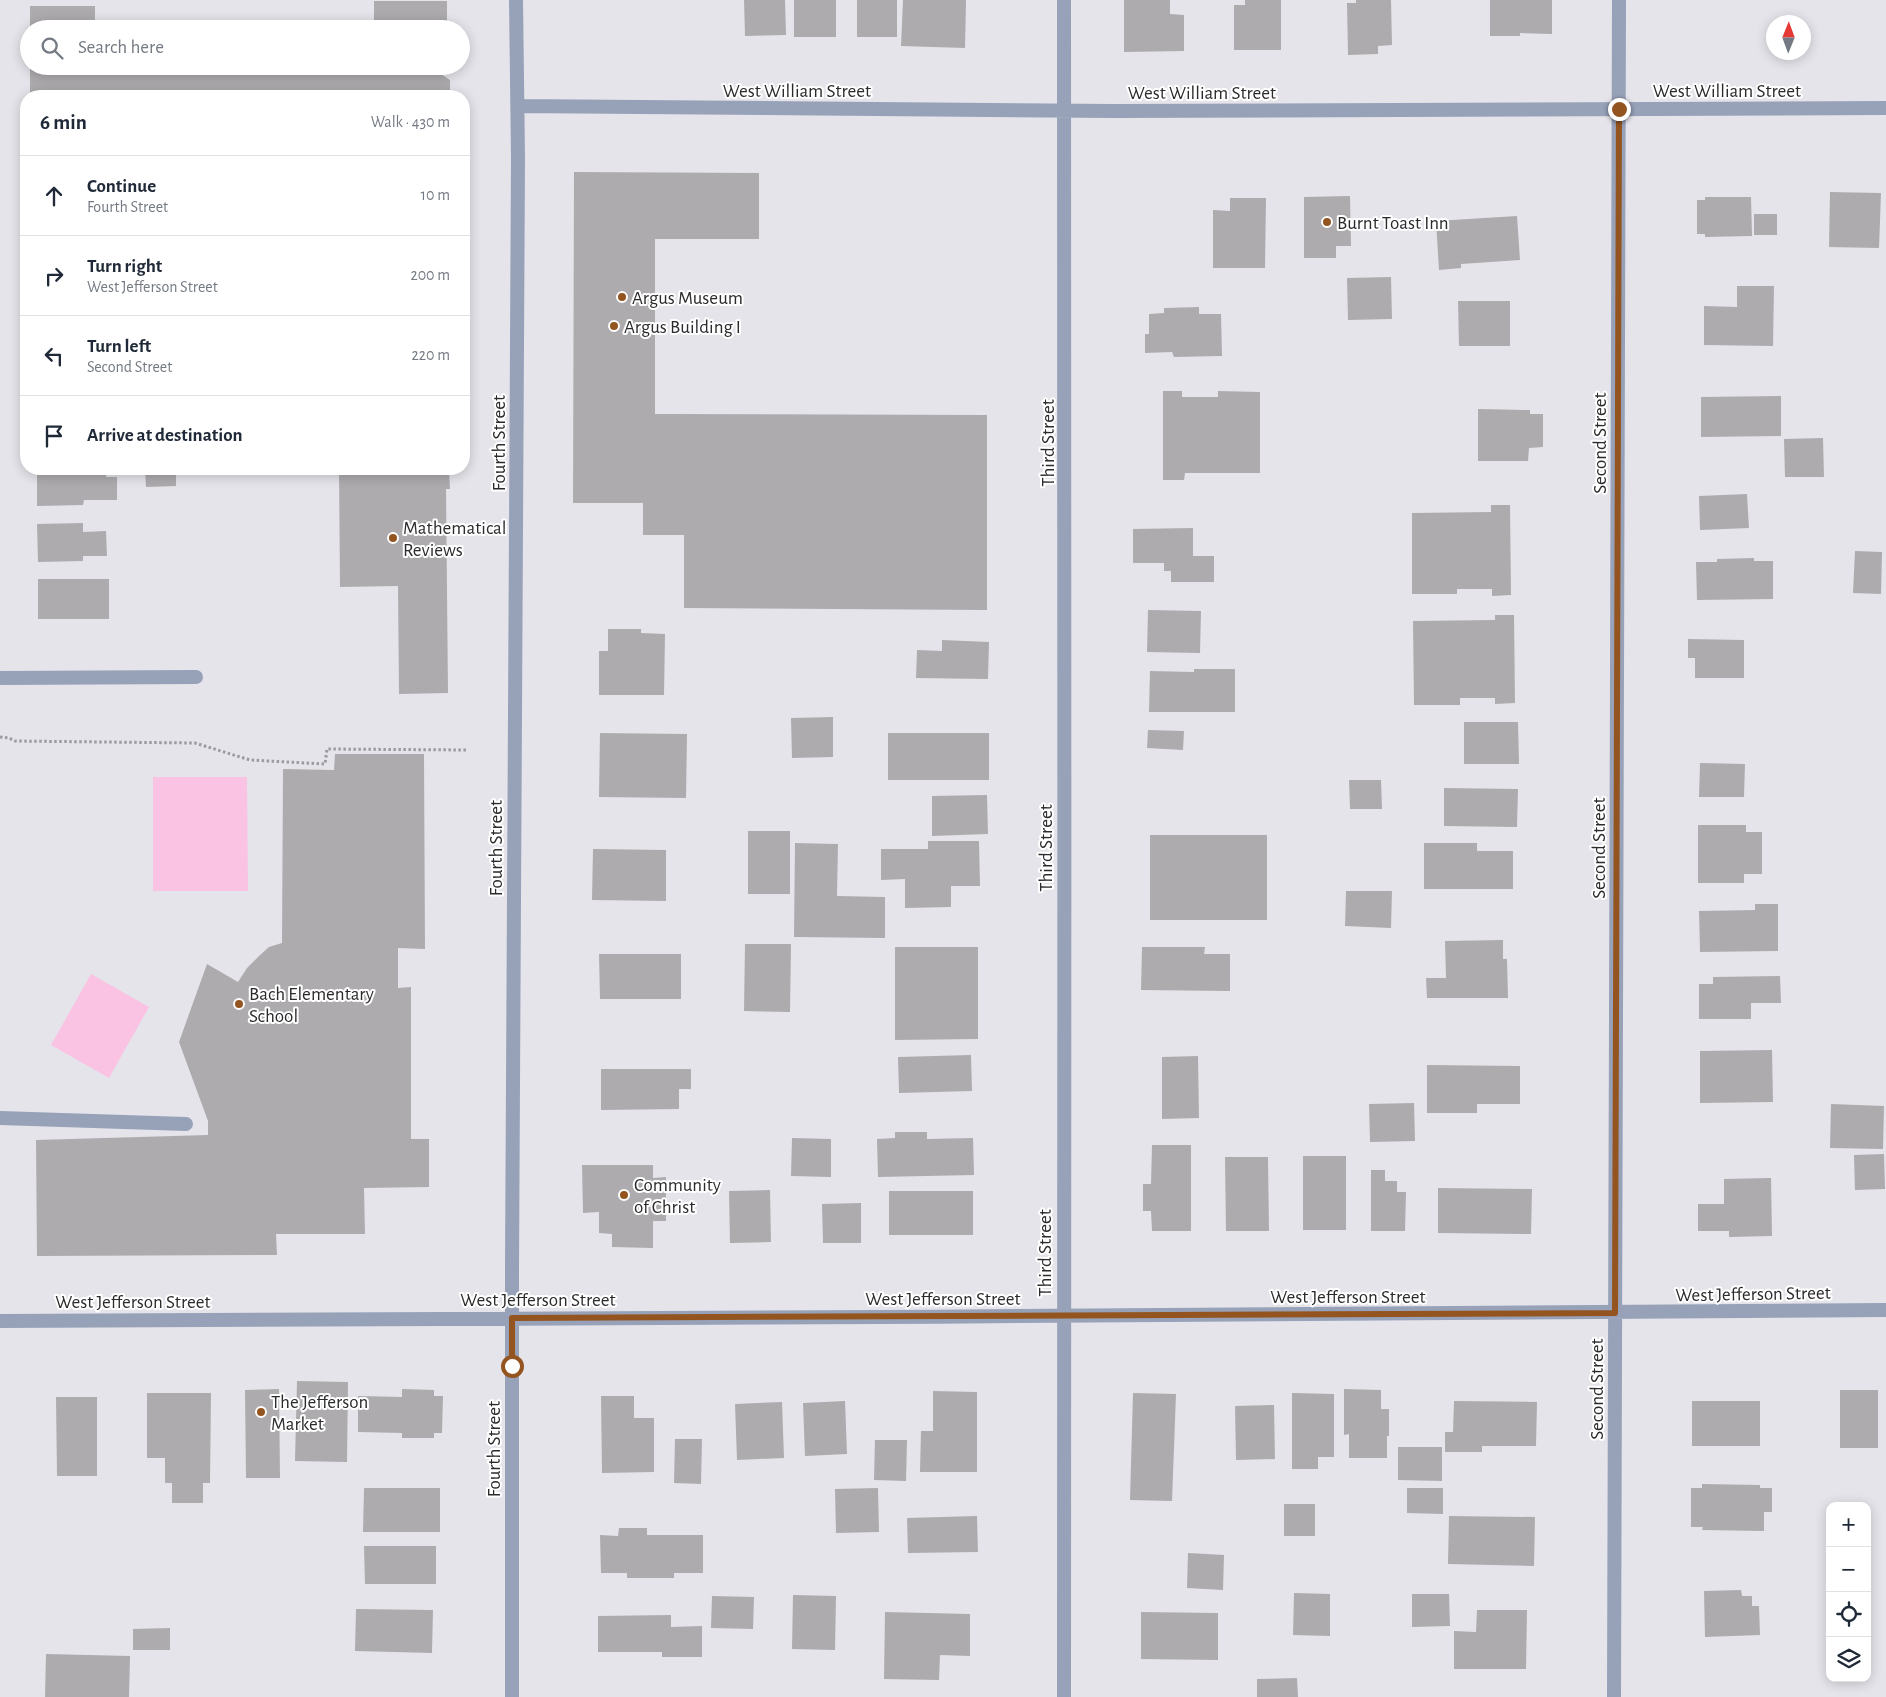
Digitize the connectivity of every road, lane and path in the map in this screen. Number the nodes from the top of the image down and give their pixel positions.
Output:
1 (516, 0) edge
2 (1064, 0) edge
3 (1619, 0) edge
4 (518, 106) junction
5 (1886, 108) edge
6 (1619, 109) junction
7 (1065, 110) junction
8 (196, 677) dead end
9 (0, 678) edge
10 (0, 737) edge
11 (468, 750) dead end
12 (0, 1118) edge
13 (186, 1124) dead end
14 (1886, 1310) edge
15 (1615, 1313) junction
16 (1062, 1316) junction
17 (512, 1318) junction
18 (0, 1321) edge
19 (512, 1697) edge
20 (1064, 1697) edge
21 (1614, 1697) edge

1 - 4 street, Fourth Street
2 - 7 street, Third Street
3 - 6 street, Second Street
4 - 7 street, West William Street
4 - 17 street, Fourth Street
5 - 6 street, West William Street
6 - 7 street, West William Street
6 - 15 street, Second Street
7 - 16 street, Third Street
8 - 9 street
10 - 11 path
12 - 13 street
14 - 15 street, West Jefferson Street
15 - 16 street, West Jefferson Street
15 - 21 street, Second Street
16 - 17 street, West Jefferson Street
16 - 20 street, Third Street
17 - 18 street, West Jefferson Street
17 - 19 street, Fourth Street

